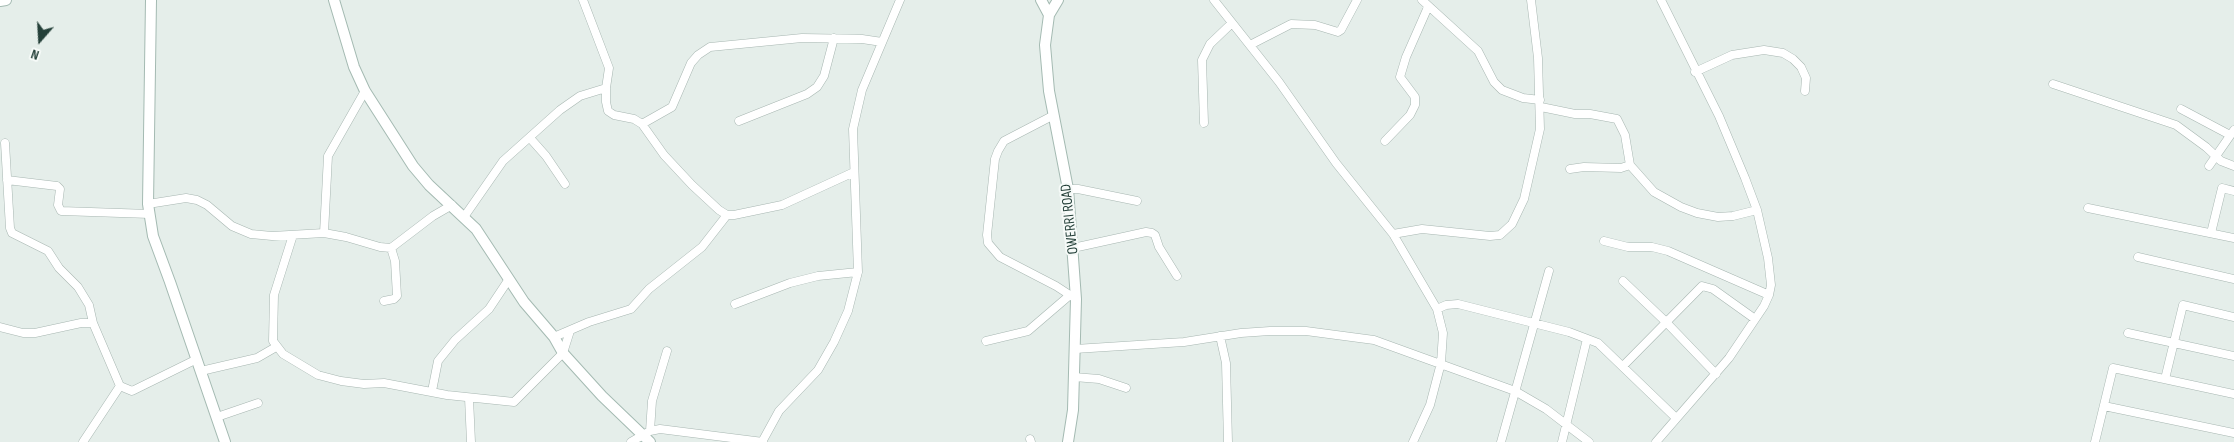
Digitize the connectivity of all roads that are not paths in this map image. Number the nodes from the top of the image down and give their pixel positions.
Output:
1 (6, 0) edge
2 (151, 0) edge
3 (334, 0) edge
4 (583, 0) edge
5 (900, 0) edge
6 (1041, 0) edge
7 (1058, 0) edge
8 (1214, 0) edge
9 (1357, 0) edge
10 (1422, 0) edge
11 (1531, 0) edge
12 (1661, 0) edge
13 (0, 1) edge
14 (1428, 6) junction
15 (1049, 15) junction
16 (1232, 23) junction
17 (834, 38) junction
18 (882, 42) junction
19 (1250, 45) junction
20 (1696, 72) junction
21 (2053, 84) dead end
22 (606, 88) junction
23 (365, 91) junction
24 (1805, 91) dead end
25 (1540, 103) junction
26 (2181, 109) dead end
27 (1054, 115) junction
28 (739, 120) dead end
29 (1204, 123) dead end
30 (642, 124) junction
31 (2232, 133) edge
32 (530, 138) junction
33 (1385, 141) dead end
34 (5, 143) dead end
35 (2216, 155) junction
36 (1630, 166) junction
37 (2209, 166) dead end
38 (2234, 166) edge
39 (1570, 169) dead end
40 (854, 172) junction
41 (7, 180) junction
42 (565, 184) dead end
43 (1068, 189) junction
44 (2234, 191) edge
45 (4, 196) edge
46 (1137, 201) dead end
47 (452, 205) junction
48 (2088, 208) dead end
49 (149, 209) junction
50 (1757, 210) junction
51 (727, 214) junction
52 (464, 217) junction
53 (324, 233) junction
54 (2211, 233) junction
55 (1393, 234) junction
56 (293, 235) junction
57 (2234, 238) edge
58 (1604, 241) dead end
59 (391, 248) junction
60 (1073, 248) junction
61 (2138, 257) dead end
62 (858, 272) junction
63 (1549, 272) dead end
64 (1177, 276) dead end
65 (509, 279) junction
66 (2234, 279) edge
67 (1623, 281) dead end
68 (1769, 295) junction
69 (1073, 297) junction
70 (384, 301) dead end
71 (736, 304) dead end
72 (1437, 309) junction
73 (2234, 317) edge
74 (1755, 319) junction
75 (1666, 322) junction
76 (93, 323) junction
77 (1534, 323) junction
78 (0, 327) edge
79 (570, 332) junction
80 (2128, 333) dead end
81 (1220, 336) junction
82 (554, 337) junction
83 (1587, 339) junction
84 (986, 341) dead end
85 (2173, 343) junction
86 (276, 347) junction
87 (1075, 349) junction
88 (667, 351) dead end
89 (563, 353) junction
90 (2234, 356) edge
91 (197, 359) junction
92 (1442, 363) junction
93 (1623, 366) junction
94 (201, 371) junction
95 (1716, 374) junction
96 (1074, 377) junction
97 (2165, 379) junction
98 (120, 386) junction
99 (1126, 388) dead end
100 (432, 391) junction
101 (1515, 391) junction
102 (2234, 394) edge
103 (469, 398) junction
104 (258, 403) dead end
105 (2104, 406) junction
106 (217, 417) junction
107 (1676, 418) junction
108 (1567, 425) junction
109 (646, 433) junction
110 (2234, 433) edge
111 (83, 442) edge
112 (225, 442) edge
113 (471, 442) edge
114 (631, 442) edge
115 (650, 442) edge
116 (762, 442) edge
117 (1068, 442) edge
118 (1228, 442) edge
119 (1413, 442) edge
120 (1501, 442) edge
121 (1562, 442) edge
122 (1589, 442) edge
123 (1656, 442) edge
124 (2095, 442) edge

1 - 13 street
2 - 49 street
3 - 23 street
4 - 22 street
5 - 18 street
6 - 15 street
7 - 15 street, OWERRI ROAD
8 - 16 street
9 - 19 street
10 - 14 street
11 - 25 street
12 - 20 street
14 - 25 street
14 - 33 street
15 - 27 street, OWERRI ROAD
16 - 19 street
16 - 29 street
17 - 18 street
17 - 28 street
17 - 30 street
18 - 40 street
19 - 55 street
20 - 24 street
20 - 50 street
21 - 35 street
22 - 30 street
22 - 32 street
23 - 47 street
23 - 53 street
25 - 36 street
25 - 55 street
26 - 31 street
27 - 43 street, OWERRI ROAD
27 - 69 street
30 - 51 street
31 - 35 street
32 - 42 street
32 - 52 street
34 - 41 street
35 - 37 street
35 - 38 street
36 - 39 street
36 - 50 street
40 - 51 street
40 - 62 street
41 - 45 street
41 - 49 street
43 - 46 street
43 - 60 street, OWERRI ROAD
44 - 54 street
45 - 76 street
47 - 52 street
47 - 59 street
48 - 54 street
49 - 56 street
49 - 91 street
50 - 68 street
51 - 79 street
52 - 65 street
53 - 56 street
53 - 59 street
54 - 57 street
55 - 72 street
56 - 86 street
58 - 68 street
59 - 70 street
60 - 64 street
60 - 69 street, OWERRI ROAD
61 - 66 street
62 - 71 street
62 - 116 street
63 - 77 street
65 - 82 street
65 - 100 street
67 - 75 street
68 - 74 street
69 - 84 street
69 - 87 street, OWERRI ROAD
72 - 77 street
72 - 92 street
73 - 85 street
74 - 75 street
74 - 95 street
75 - 93 street
75 - 95 street
76 - 78 street
76 - 98 street
77 - 83 street
77 - 101 street
79 - 82 street
79 - 89 street
80 - 85 street
81 - 87 street
81 - 92 street
81 - 118 street
82 - 89 street
83 - 93 street
83 - 108 street
85 - 90 street
85 - 97 street
86 - 94 street
86 - 100 street
87 - 96 street, OWERRI ROAD
88 - 109 street
89 - 103 street
89 - 109 street
91 - 94 street
91 - 98 street
92 - 101 street
92 - 119 street
93 - 107 street
94 - 106 street
95 - 107 street
96 - 99 street
96 - 117 street, OWERRI ROAD
97 - 102 street
97 - 105 street
98 - 111 street
100 - 103 street
101 - 108 street
101 - 120 street
103 - 113 street
104 - 106 street
105 - 110 street
105 - 124 street
106 - 112 street
107 - 123 street
108 - 121 street
108 - 122 street
109 - 114 street
109 - 115 street
109 - 116 street

